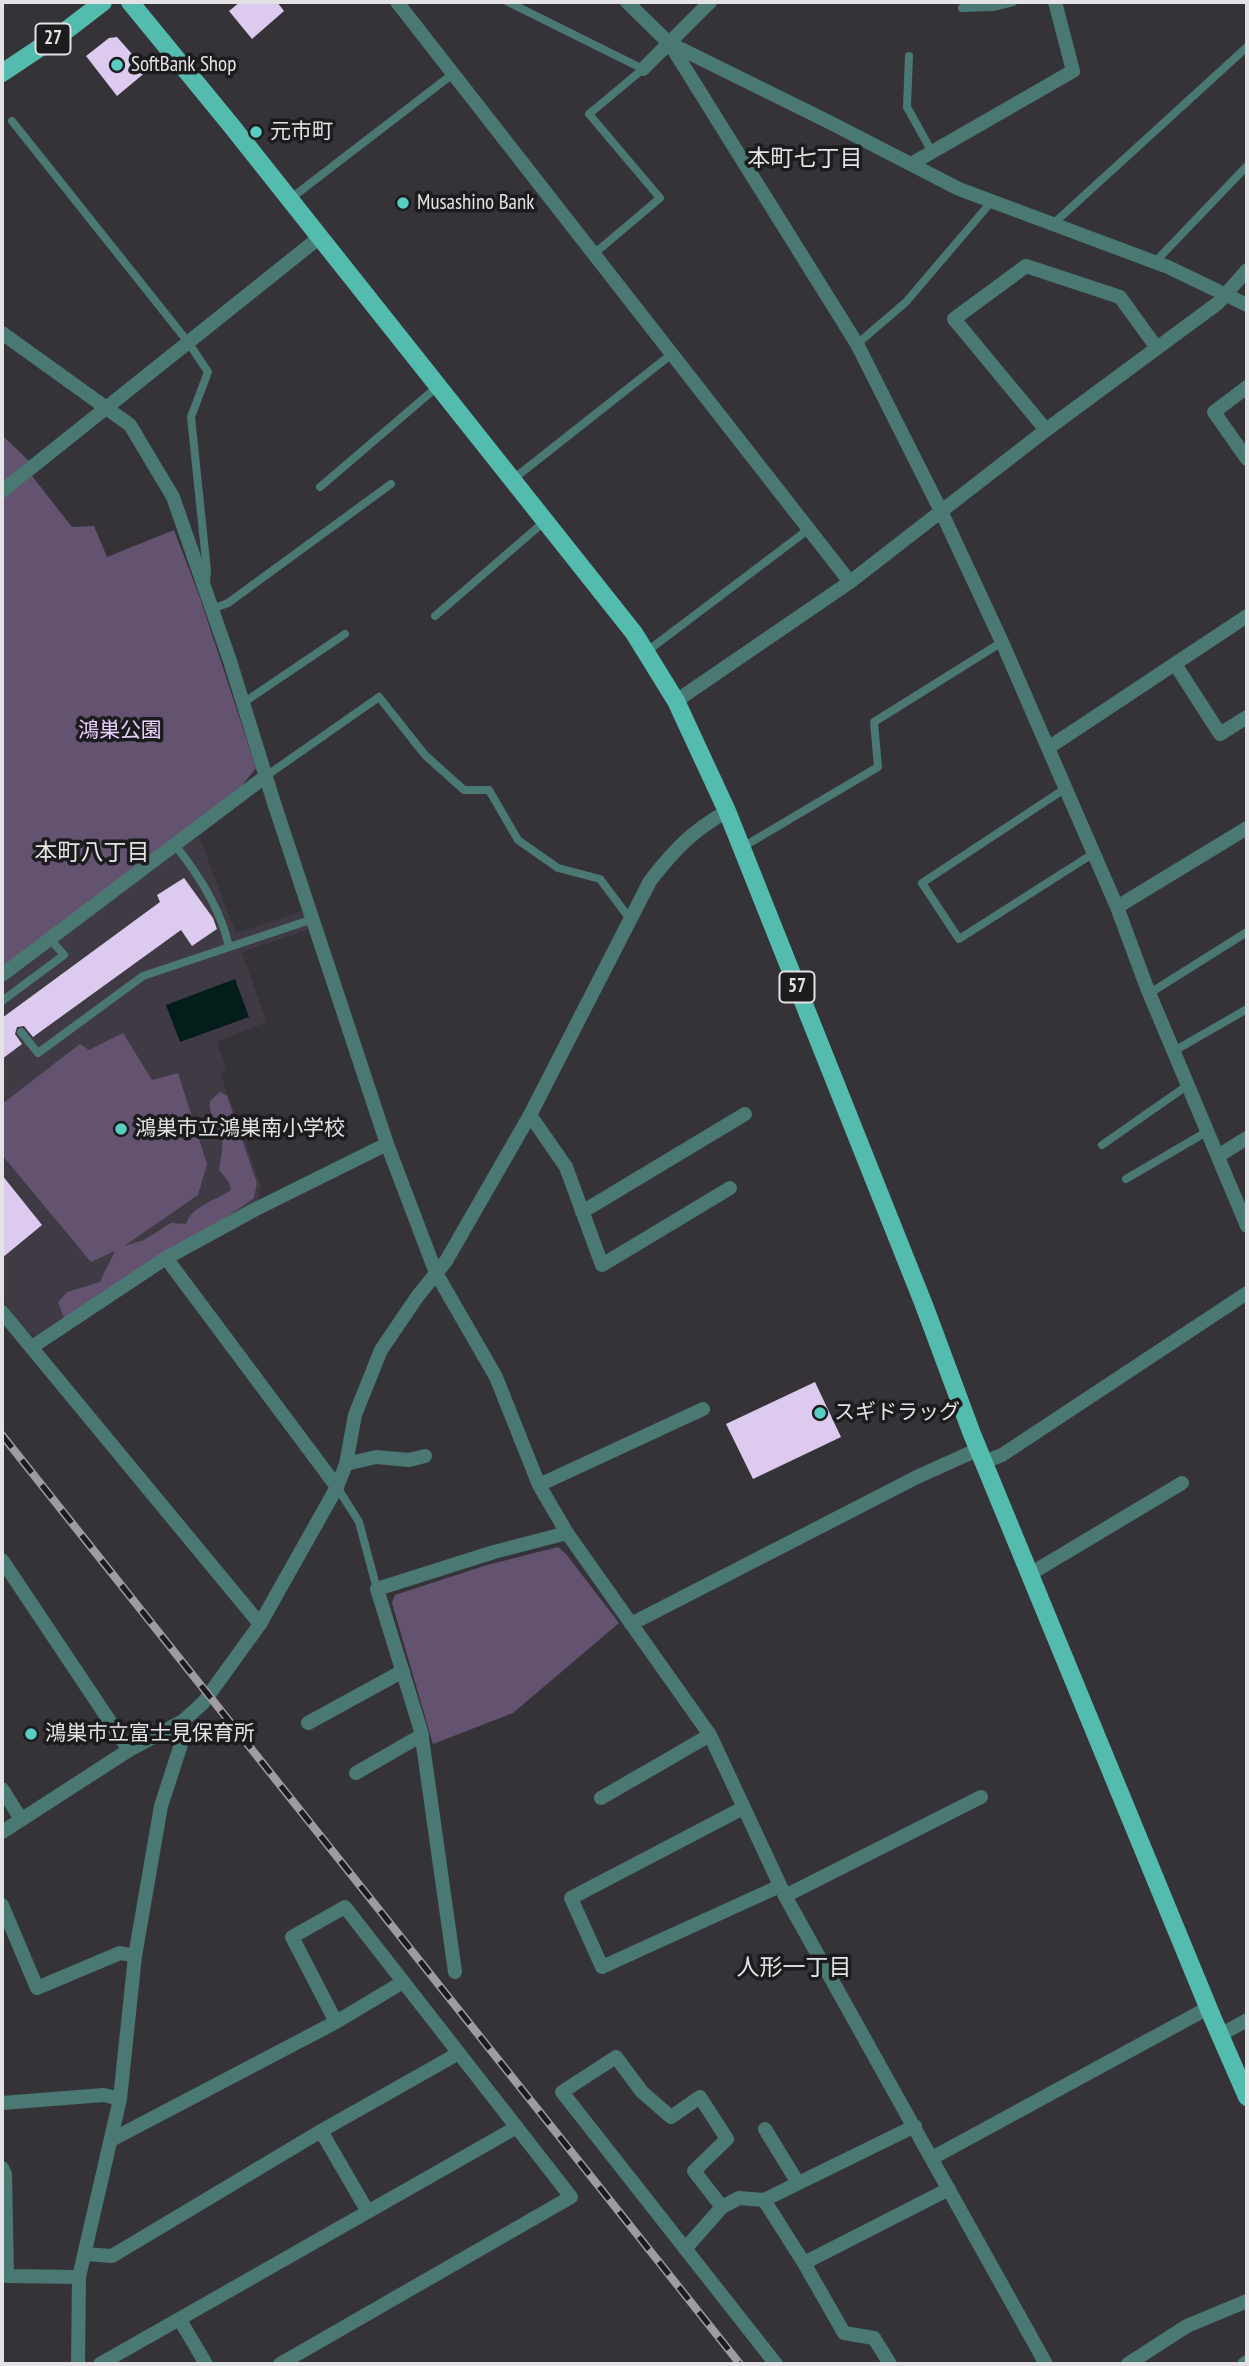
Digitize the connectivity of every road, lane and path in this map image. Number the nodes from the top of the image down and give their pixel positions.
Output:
1 (103, 2) edge
2 (130, 2) edge
3 (397, 2) edge
4 (508, 2) edge
5 (627, 2) edge
6 (710, 2) edge
7 (1013, 2) edge
8 (1055, 2) edge
9 (962, 8) dead end
10 (670, 44) junction
11 (1247, 47) edge
12 (909, 56) dead end
13 (643, 69) junction
14 (2, 73) edge
15 (454, 73) junction
16 (12, 121) dead end
17 (932, 152) junction
18 (911, 164) junction
19 (1246, 167) edge
20 (289, 200) junction
21 (992, 201) junction
22 (1053, 224) junction
23 (320, 237) junction
24 (595, 253) junction
25 (1155, 262) junction
26 (1247, 270) edge
27 (1227, 294) junction
28 (1247, 305) edge
29 (2, 333) edge
30 (188, 342) junction
31 (857, 344) junction
32 (1157, 348) junction
33 (673, 353) junction
34 (437, 387) junction
35 (1247, 387) edge
36 (108, 407) junction
37 (1046, 430) junction
38 (1247, 459) edge
39 (512, 480) junction
40 (391, 484) dead end
41 (320, 486) dead end
42 (2, 491) edge
43 (941, 511) junction
44 (545, 521) junction
45 (809, 529) junction
46 (850, 582) junction
47 (205, 592) junction
48 (212, 609) junction
49 (435, 616) dead end
50 (1247, 616) edge
51 (345, 634) dead end
52 (1002, 642) junction
53 (646, 652) junction
54 (1175, 664) junction
55 (676, 701) junction
56 (243, 703) junction
57 (1247, 717) edge
58 (1048, 748) junction
59 (266, 776) junction
60 (1066, 788) junction
61 (727, 811) junction
62 (1247, 828) edge
63 (175, 845) junction
64 (741, 848) junction
65 (1094, 853) junction
66 (1118, 907) junction
67 (313, 919) junction
68 (629, 919) junction
69 (1247, 932) edge
70 (50, 939) junction
71 (229, 947) junction
72 (2, 975) edge
73 (1150, 993) junction
74 (2, 1000) edge
75 (1247, 1009) edge
76 (22, 1032) dead end
77 (1174, 1051) junction
78 (1188, 1085) junction
79 (746, 1114) dead end
80 (530, 1115) junction
81 (1208, 1131) junction
82 (1247, 1138) edge
83 (387, 1144) junction
84 (1102, 1145) dead end
85 (1218, 1156) junction
86 (1126, 1179) dead end
87 (730, 1188) dead end
88 (582, 1212) junction
89 (1247, 1226) edge
90 (166, 1258) junction
91 (436, 1273) junction
92 (1247, 1293) edge
93 (2, 1312) edge
94 (32, 1348) junction
95 (703, 1409) dead end
96 (981, 1455) junction
97 (425, 1456) dead end
98 (346, 1464) junction
99 (1182, 1483) dead end
100 (539, 1485) junction
101 (337, 1487) junction
102 (567, 1533) junction
103 (2, 1560) edge
104 (1030, 1574) junction
105 (377, 1589) junction
106 (631, 1624) junction
107 (260, 1625) junction
108 (402, 1671) junction
109 (183, 1721) junction
110 (308, 1723) dead end
111 (422, 1735) junction
112 (710, 1735) junction
113 (130, 1750) junction
114 (356, 1773) dead end
115 (2, 1789) edge
116 (601, 1797) dead end
117 (981, 1797) dead end
118 (743, 1808) junction
119 (21, 1819) junction
120 (2, 1832) edge
121 (783, 1891) junction
122 (2, 1905) edge
123 (135, 1956) junction
124 (455, 1972) dead end
125 (403, 1982) junction
126 (1208, 2008) junction
127 (1247, 2020) edge
128 (336, 2022) junction
129 (1220, 2035) junction
130 (459, 2053) junction
131 (1247, 2097) edge
132 (120, 2099) junction
133 (2, 2103) edge
134 (915, 2126) junction
135 (517, 2127) junction
136 (765, 2129) dead end
137 (321, 2131) junction
138 (111, 2140) junction
139 (932, 2158) junction
140 (2, 2168) edge
141 (798, 2183) junction
142 (949, 2189) junction
143 (764, 2200) junction
144 (722, 2207) junction
145 (368, 2212) junction
146 (685, 2249) junction
147 (85, 2254) junction
148 (804, 2263) junction
149 (79, 2277) junction
150 (1247, 2301) edge
151 (180, 2320) junction
152 (78, 2364) edge
153 (100, 2364) edge
154 (206, 2364) edge
155 (280, 2364) edge
156 (776, 2364) edge
157 (890, 2364) edge
158 (1046, 2364) edge
159 (1128, 2364) edge

1 - 14 main road, 27
2 - 20 main road, 57
3 - 15 street
4 - 13 lane
5 - 10 street
6 - 10 street
7 - 9 lane
8 - 17 street
10 - 13 street
10 - 18 street
10 - 31 street
11 - 22 lane
12 - 17 lane
13 - 24 lane
15 - 20 lane
15 - 24 street
16 - 30 lane
17 - 18 street
18 - 21 street
19 - 25 lane
20 - 23 main road, 57
21 - 22 street
21 - 31 lane
22 - 25 street
23 - 30 street
23 - 34 main road, 57
24 - 33 street
25 - 27 street
26 - 27 street
27 - 28 street
27 - 32 street
29 - 36 street
30 - 36 street
30 - 47 lane
31 - 43 street
32 - 37 street
32 - 37 street
33 - 39 lane
33 - 45 street
34 - 39 main road, 57
34 - 41 lane
35 - 38 street
36 - 42 street
36 - 47 street
37 - 43 street
39 - 44 main road, 57
40 - 48 lane
43 - 46 street
43 - 52 street
44 - 49 lane
44 - 53 main road, 57
45 - 46 street
45 - 53 lane
46 - 55 street
47 - 48 street
48 - 56 street
50 - 54 street
51 - 56 lane
52 - 58 street
52 - 64 lane
53 - 55 main road, 57
54 - 57 street
54 - 58 street
55 - 61 main road, 57
56 - 59 street
58 - 60 street
59 - 63 street
59 - 67 street
59 - 68 lane
60 - 65 street
60 - 65 lane
61 - 64 main road, 57
61 - 68 street
62 - 66 street
63 - 70 street
63 - 71 lane
64 - 96 main road, 57
65 - 66 street
66 - 73 street
67 - 71 lane
67 - 83 street
68 - 80 street
69 - 73 lane
70 - 72 street
70 - 74 lane
71 - 76 lane
73 - 77 street
75 - 77 lane
77 - 78 street
78 - 81 street
78 - 84 lane
79 - 88 street
80 - 88 street
80 - 91 street
81 - 85 street
81 - 86 lane
82 - 85 street
83 - 90 street
83 - 91 street
85 - 89 street
87 - 88 street
90 - 94 street
90 - 101 street
91 - 98 street
91 - 100 street
92 - 96 street
93 - 94 street
94 - 107 street
95 - 100 street
96 - 104 main road, 57
96 - 106 street
97 - 98 street
98 - 101 street
99 - 104 street
100 - 102 street
101 - 105 lane
101 - 107 street
102 - 105 street
102 - 106 street
103 - 113 street
104 - 126 main road, 57
105 - 108 street
106 - 112 street
107 - 109 street
108 - 110 street
108 - 111 street
109 - 113 street
109 - 123 street
111 - 114 street
111 - 124 street
112 - 116 street
112 - 118 street
113 - 119 street
115 - 119 street
117 - 121 street
118 - 121 street
118 - 121 street
119 - 120 street
121 - 134 street
122 - 123 street
123 - 132 street
125 - 128 street
125 - 128 street
125 - 130 street
126 - 129 main road, 57
126 - 139 street
127 - 129 street
128 - 138 street
129 - 131 main road, 57
130 - 135 street
130 - 137 street
132 - 133 street
132 - 138 street
134 - 139 street
134 - 141 street
135 - 145 street
135 - 155 street
136 - 141 street
137 - 145 street
137 - 147 street
138 - 147 street
139 - 142 street
140 - 149 street
141 - 143 street
142 - 148 street
142 - 158 street
143 - 144 street
143 - 148 street
144 - 146 street
144 - 146 street
145 - 151 street
146 - 156 street
147 - 149 street
148 - 157 street
149 - 152 street
150 - 159 street
151 - 153 street
151 - 154 street

